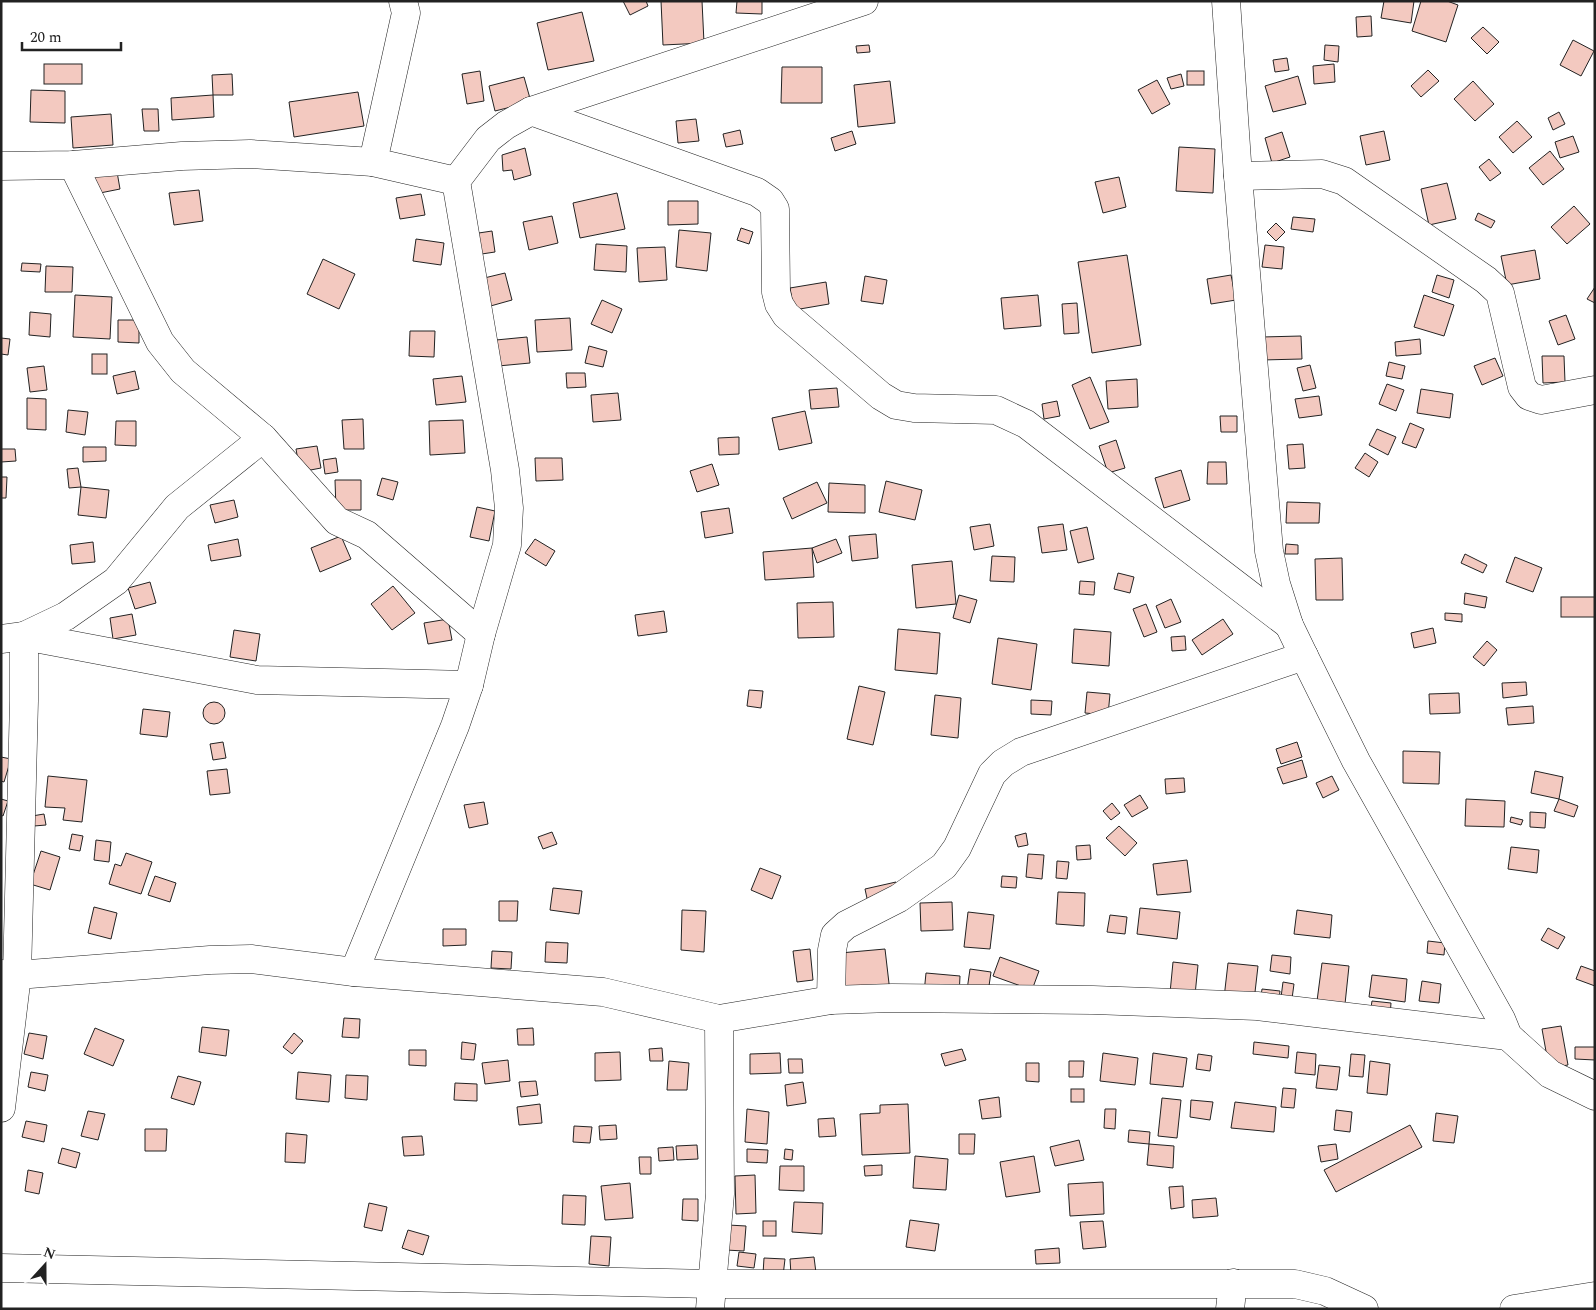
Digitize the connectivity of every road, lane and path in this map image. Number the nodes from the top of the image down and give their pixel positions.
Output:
1 (403, 1) edge
2 (864, 1) edge
3 (1226, 1) edge
4 (531, 112) junction
5 (373, 162) junction
6 (73, 165) junction
7 (1, 166) edge
8 (1238, 176) junction
9 (456, 181) junction
10 (1595, 390) edge
11 (263, 438) junction
12 (1289, 625) junction
13 (481, 634) junction
14 (12, 637) edge
15 (1304, 656) junction
16 (469, 685) junction
17 (354, 972) junction
18 (9, 974) edge
19 (831, 1000) junction
20 (719, 1019) junction
21 (1508, 1036) junction
22 (1595, 1096) edge
23 (1, 1108) edge
24 (1, 1268) edge
25 (711, 1296) edge
26 (1231, 1296) edge
27 (1595, 1296) edge
28 (1364, 1309) edge
29 (1514, 1309) edge

1 - 5 street
2 - 4 street
3 - 8 street
4 - 9 street
4 - 12 street
5 - 6 street
5 - 9 street
6 - 7 street
6 - 11 street
8 - 10 street
8 - 12 street
9 - 13 street
11 - 13 street
11 - 14 street
12 - 15 street
13 - 16 street
14 - 16 street
14 - 18 street
15 - 19 street
15 - 21 street
16 - 17 street
17 - 18 street
17 - 20 street
18 - 23 street
19 - 20 street
19 - 21 street
20 - 25 street
21 - 22 street
24 - 25 street
25 - 26 street
26 - 28 street
27 - 29 street

